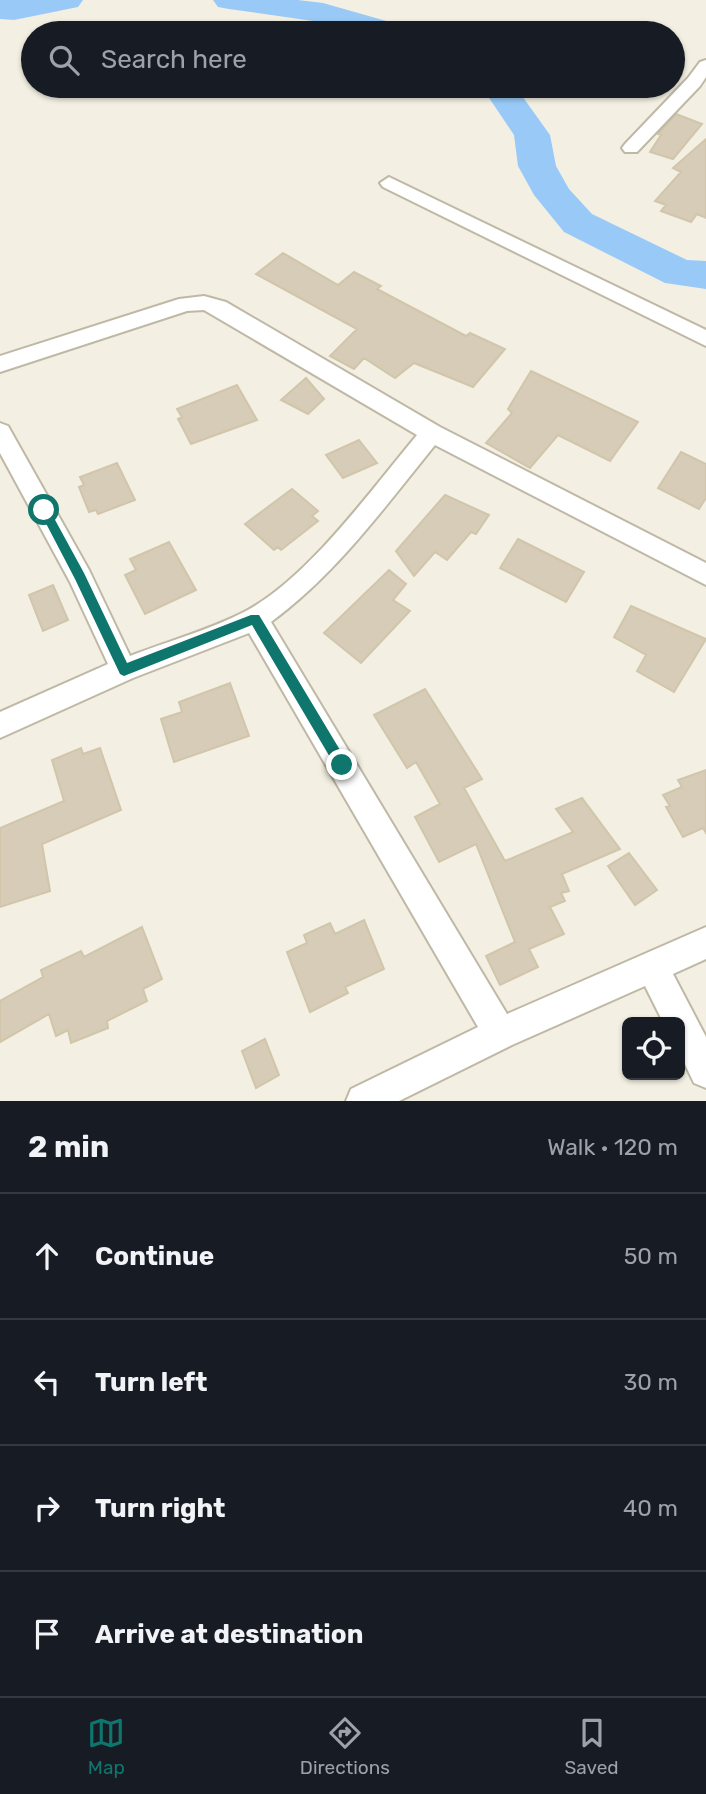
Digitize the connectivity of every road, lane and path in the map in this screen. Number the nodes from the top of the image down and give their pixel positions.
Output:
1 (706, 65) edge
2 (685, 91) edge
3 (679, 98) edge
4 (631, 148) dead end
5 (389, 183) dead end
6 (706, 339) edge
7 (0, 364) edge
8 (0, 432) edge
9 (432, 433) junction
10 (706, 575) edge
11 (255, 619) junction
12 (124, 670) junction
13 (0, 725) edge
14 (706, 943) edge
15 (651, 965) junction
16 (500, 1033) junction
17 (706, 1072) edge
18 (363, 1101) edge

1 - 2 street
3 - 4 street
5 - 6 street
7 - 9 street
8 - 12 street
9 - 10 street
9 - 11 street
11 - 12 street
11 - 16 street
12 - 13 street
14 - 15 street
15 - 16 street
15 - 17 street
16 - 18 street

